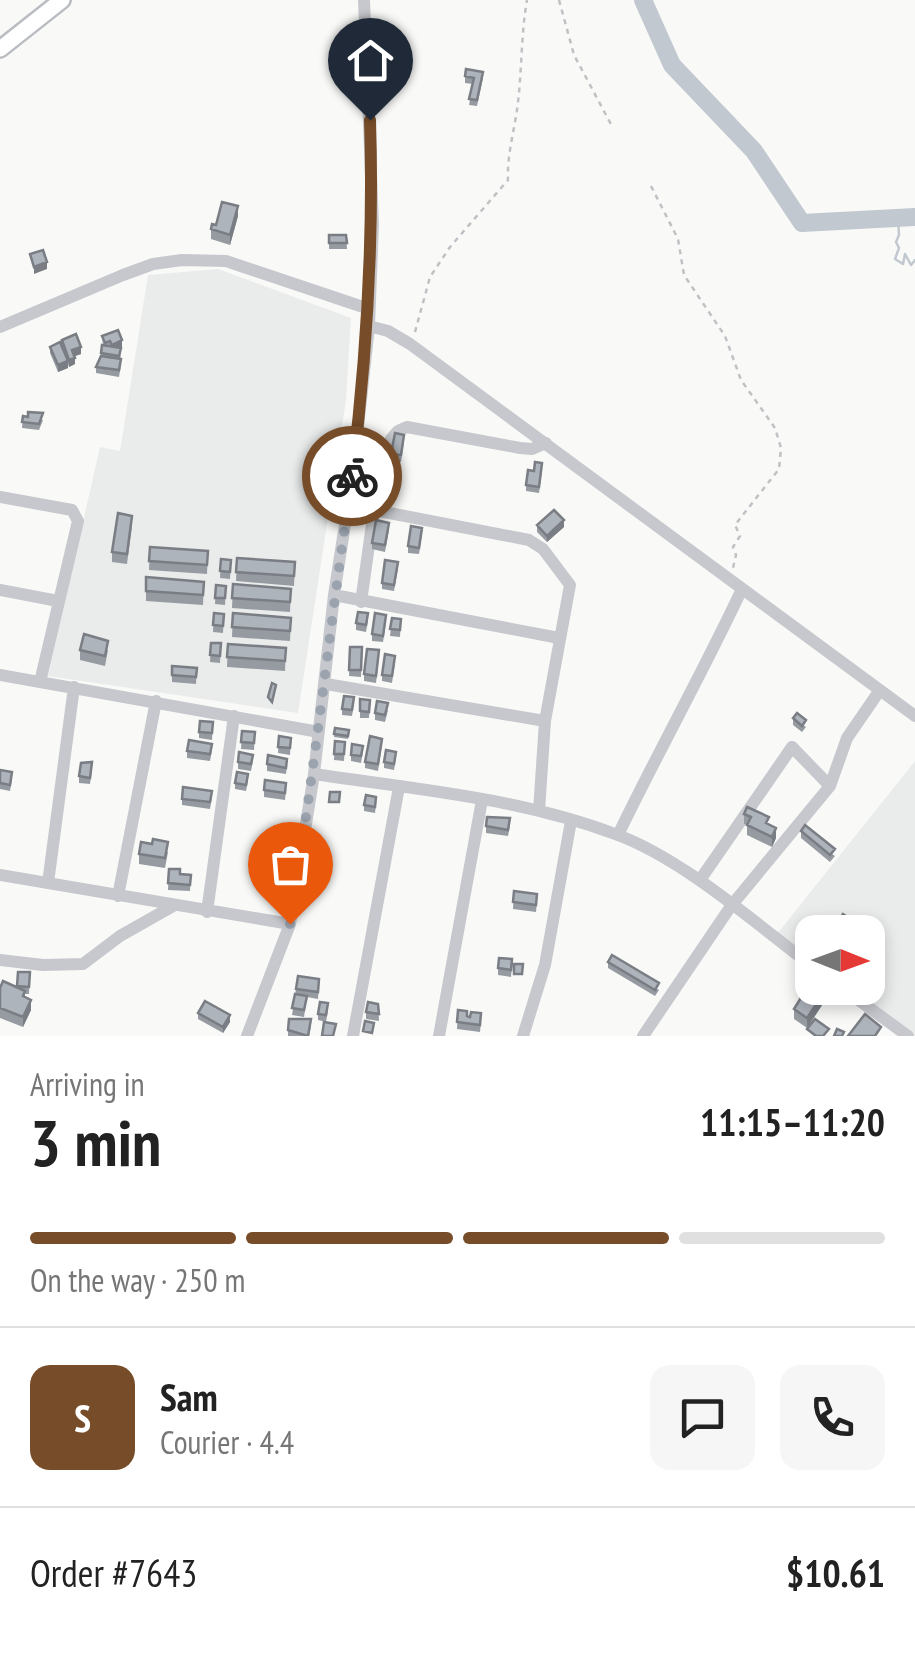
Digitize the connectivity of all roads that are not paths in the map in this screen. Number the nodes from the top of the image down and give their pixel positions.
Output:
1 (62, 0) edge
2 (364, 0) edge
3 (0, 50) edge
4 (368, 309) junction
5 (369, 326) junction
6 (0, 327) edge
7 (546, 443) junction
8 (0, 496) edge
9 (374, 510) junction
10 (742, 589) junction
11 (0, 590) edge
12 (334, 596) junction
13 (58, 600) junction
14 (361, 602) junction
15 (559, 638) junction
16 (0, 675) edge
17 (40, 682) junction
18 (326, 684) junction
19 (74, 688) junction
20 (880, 690) junction
21 (156, 701) junction
22 (234, 716) junction
23 (915, 716) edge
24 (545, 721) junction
25 (319, 732) junction
26 (314, 774) junction
27 (830, 786) junction
28 (398, 787) junction
29 (482, 800) junction
30 (539, 810) junction
31 (571, 821) junction
32 (618, 834) junction
33 (0, 875) edge
34 (700, 880) junction
35 (48, 884) junction
36 (118, 896) junction
37 (173, 906) junction
38 (731, 906) junction
39 (207, 912) junction
40 (290, 924) junction
41 (795, 953) edge
42 (0, 960) edge
43 (865, 1005) edge
44 (247, 1036) edge
45 (352, 1036) edge
46 (439, 1036) edge
47 (523, 1036) edge
48 (643, 1036) edge
49 (908, 1036) edge

1 - 3 main road
2 - 4 street
4 - 5 street
4 - 6 street
5 - 7 street
5 - 12 street
7 - 9 street
7 - 10 street
8 - 13 street
9 - 14 street
9 - 15 street
10 - 20 street
10 - 32 street
11 - 13 street
12 - 14 street
12 - 18 street
13 - 17 street
14 - 15 street
15 - 24 street
16 - 17 street
17 - 19 street
18 - 24 street
18 - 25 street
19 - 21 street
19 - 35 street
20 - 23 street
20 - 27 street
21 - 22 street
21 - 36 street
22 - 25 street
22 - 39 street
24 - 30 street
25 - 26 street
26 - 28 street
26 - 40 street
27 - 34 street
27 - 38 street
28 - 29 street
28 - 45 street
29 - 30 street
29 - 46 street
30 - 31 street
31 - 32 street
31 - 47 street
32 - 34 street
33 - 35 street
34 - 38 street
35 - 36 street
36 - 37 street
37 - 39 street
37 - 42 street
38 - 41 street
38 - 48 street
39 - 40 street
40 - 44 street
43 - 49 street

